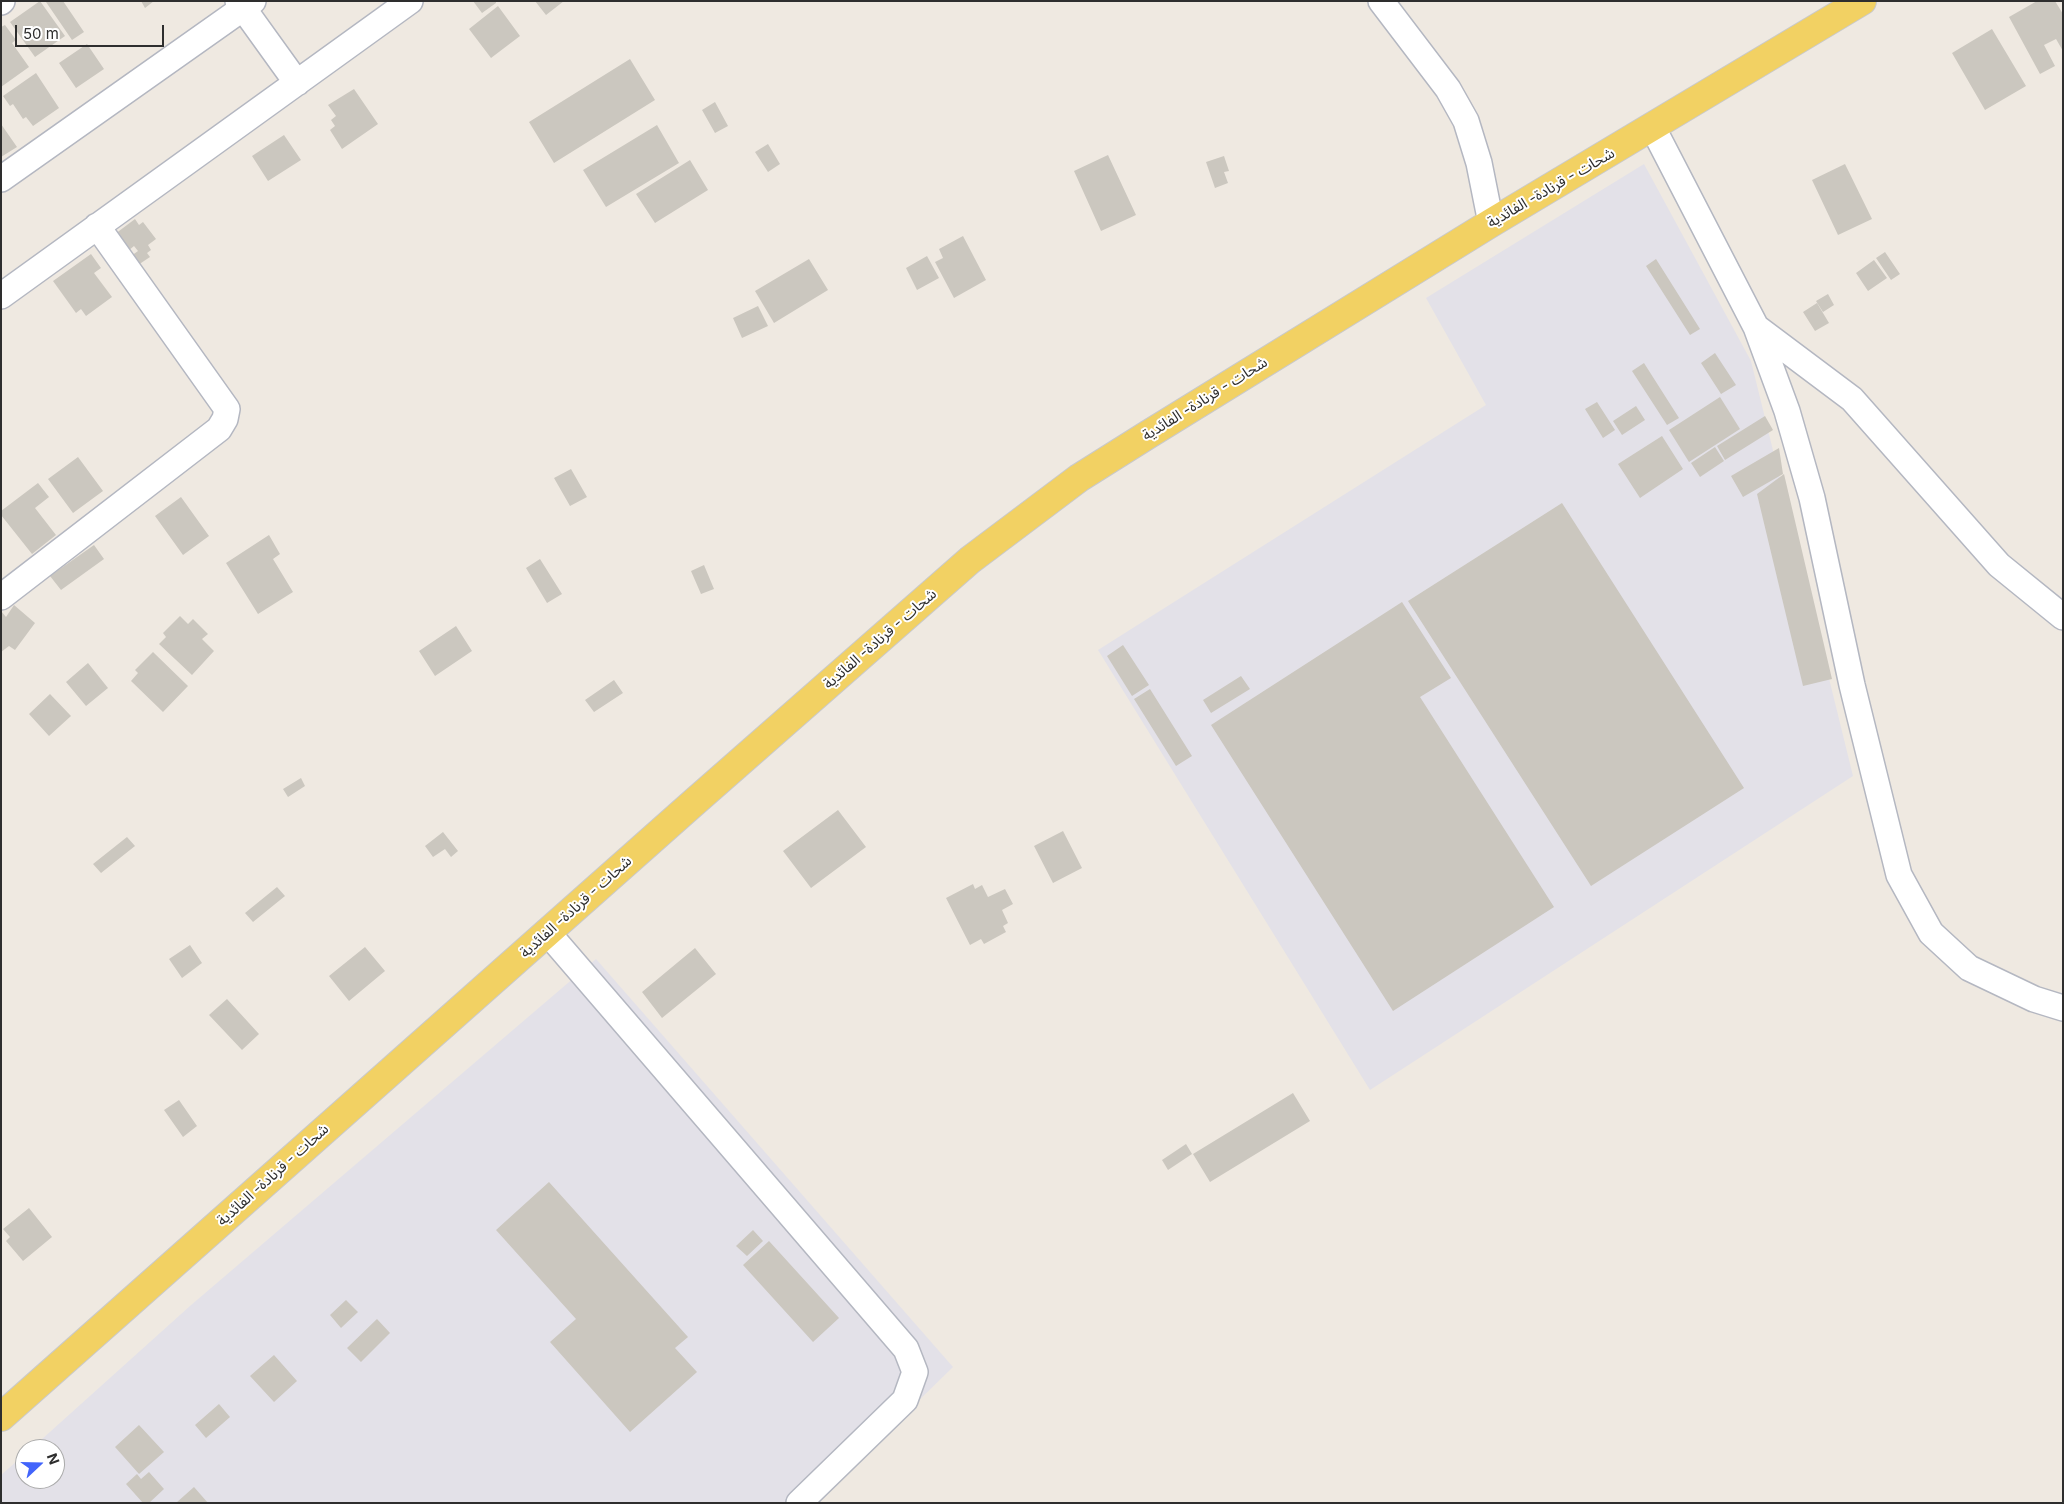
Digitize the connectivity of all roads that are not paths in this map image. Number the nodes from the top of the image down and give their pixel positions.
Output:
1 (410, 1) edge
2 (1380, 1) edge
3 (1862, 1) edge
4 (245, 3) edge
5 (297, 83) junction
6 (1654, 128) junction
7 (1, 180) edge
8 (1491, 223) junction
9 (97, 226) junction
10 (1, 296) edge
11 (1756, 327) junction
12 (1, 598) edge
13 (2063, 617) edge
14 (547, 932) junction
15 (2063, 1008) edge
16 (1, 1417) edge
17 (799, 1503) edge

1 - 5 street
2 - 8 street
3 - 6 main road, شحات - قرنادة- الفائدية
4 - 5 street
4 - 7 street
5 - 9 street
6 - 8 main road, شحات - قرنادة- الفائدية
6 - 11 street
8 - 14 main road, شحات - قرنادة- الفائدية
9 - 10 street
9 - 12 street
11 - 13 street
11 - 15 street
14 - 16 main road, شحات - قرنادة- الفائدية
14 - 17 street

